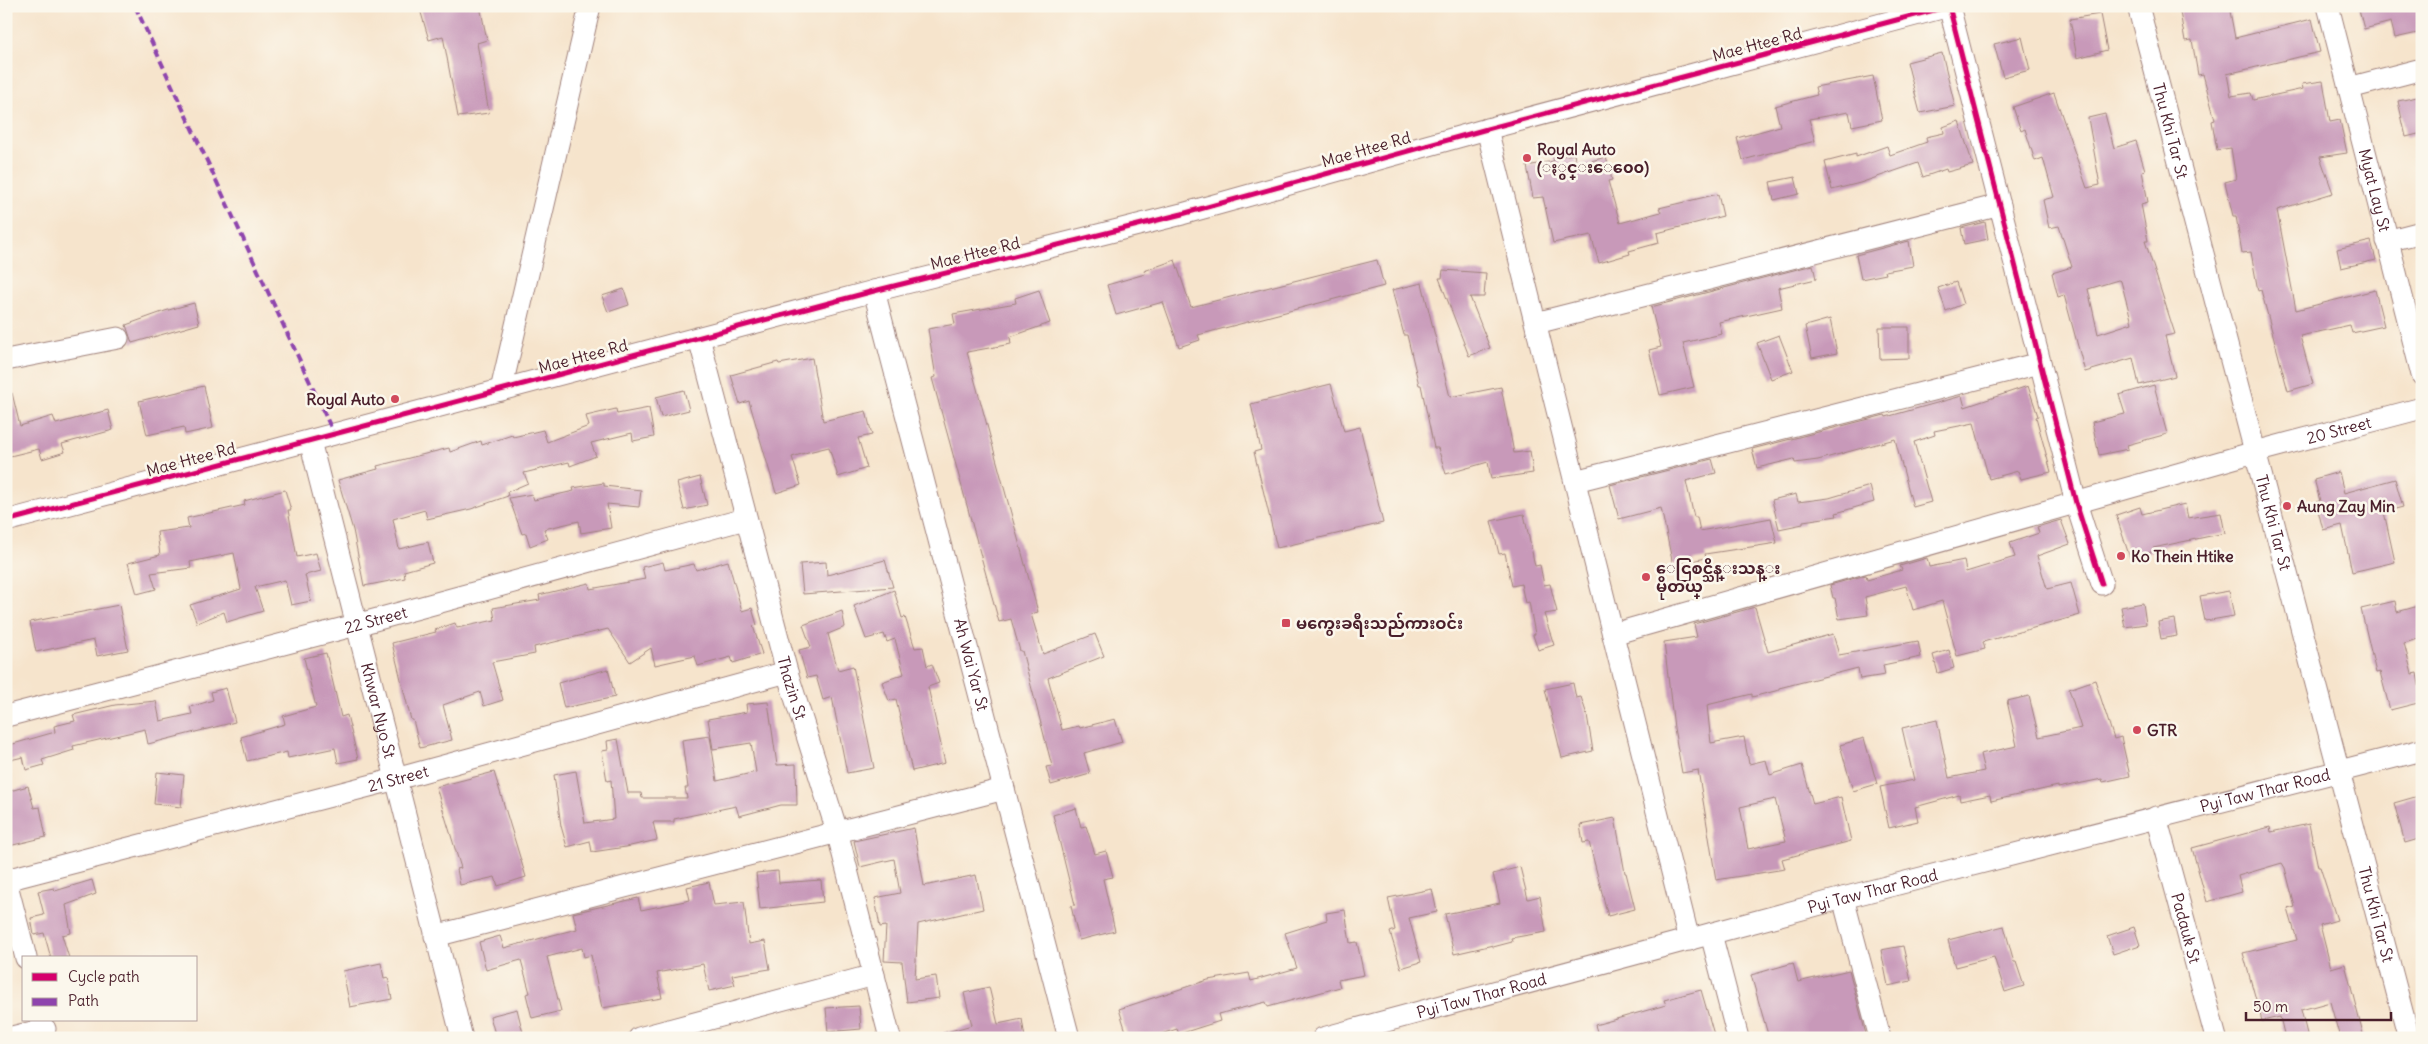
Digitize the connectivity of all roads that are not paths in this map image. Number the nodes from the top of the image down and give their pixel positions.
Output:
1 (590, 6) edge
2 (1949, 6) edge
3 (2138, 6) edge
4 (2328, 6) edge
5 (2422, 69) edge
6 (2349, 88) junction
7 (1487, 128) junction
8 (2000, 205) junction
9 (2422, 232) edge
10 (2388, 241) junction
11 (874, 291) junction
12 (1536, 323) junction
13 (118, 338) dead end
14 (699, 338) junction
15 (6, 360) edge
16 (2040, 363) junction
17 (2422, 375) edge
18 (501, 390) junction
19 (2422, 408) edge
20 (310, 441) junction
21 (2255, 452) junction
22 (1575, 481) junction
23 (2076, 503) junction
24 (745, 518) junction
25 (6, 521) edge
26 (2102, 584) dead end
27 (356, 625) junction
28 (1613, 634) junction
29 (787, 672) junction
30 (6, 716) edge
31 (2422, 750) edge
32 (2338, 771) junction
33 (396, 779) junction
34 (1004, 789) junction
35 (2156, 817) junction
36 (837, 831) junction
37 (6, 880) edge
38 (1843, 898) junction
39 (1711, 934) junction
40 (436, 936) junction
41 (1688, 940) junction
42 (25, 956) edge
43 (874, 975) junction
44 (45, 1029) edge
45 (8, 1038) edge
46 (462, 1038) edge
47 (639, 1038) edge
48 (890, 1038) edge
49 (1069, 1038) edge
50 (1323, 1038) edge
51 (1738, 1038) edge
52 (1880, 1038) edge
53 (2216, 1038) edge
54 (2409, 1038) edge

1 - 18 street
2 - 7 street, Mae Htee Rd
2 - 8 street
3 - 21 street, Thu Khi Tar St
4 - 6 street, Myat Lay St
5 - 6 street
6 - 10 street, Myat Lay St
7 - 11 street, Mae Htee Rd
7 - 12 street
8 - 12 street
8 - 16 street
9 - 10 street
10 - 17 street, Myat Lay St
11 - 14 street, Mae Htee Rd
11 - 34 street, Ah Wai Yar St
12 - 22 street
13 - 15 street
14 - 18 street, Mae Htee Rd
14 - 24 street, Thazin St
16 - 22 street
16 - 23 street
18 - 20 street, Mae Htee Rd
19 - 21 street, 20 Street
20 - 25 street, Mae Htee Rd
20 - 27 street, Khwar Nyo St
21 - 23 street, 20 Street
21 - 32 street, Thu Khi Tar St
22 - 28 street
23 - 26 street
23 - 28 street, 20 Street
24 - 27 street, 22 Street
24 - 29 street, Thazin St
27 - 30 street, 22 Street
27 - 33 street, Khwar Nyo St
28 - 41 street
29 - 33 street, 21 Street
29 - 36 street, Thazin St
31 - 32 street, Pyi Taw Thar Road
32 - 35 street, Pyi Taw Thar Road
32 - 54 street, Thu Khi Tar St
33 - 37 street, 21 Street
33 - 40 street, Khwar Nyo St
34 - 36 street
34 - 49 street, Ah Wai Yar St
35 - 38 street, Pyi Taw Thar Road
35 - 53 street, Padauk St
36 - 40 street
36 - 43 street, Thazin St
37 - 42 street
38 - 39 street, Pyi Taw Thar Road
38 - 52 street
39 - 41 street, Pyi Taw Thar Road
39 - 51 street
40 - 46 street, Khwar Nyo St
41 - 50 street, Pyi Taw Thar Road
43 - 47 street
43 - 48 street, Thazin St
44 - 45 street

